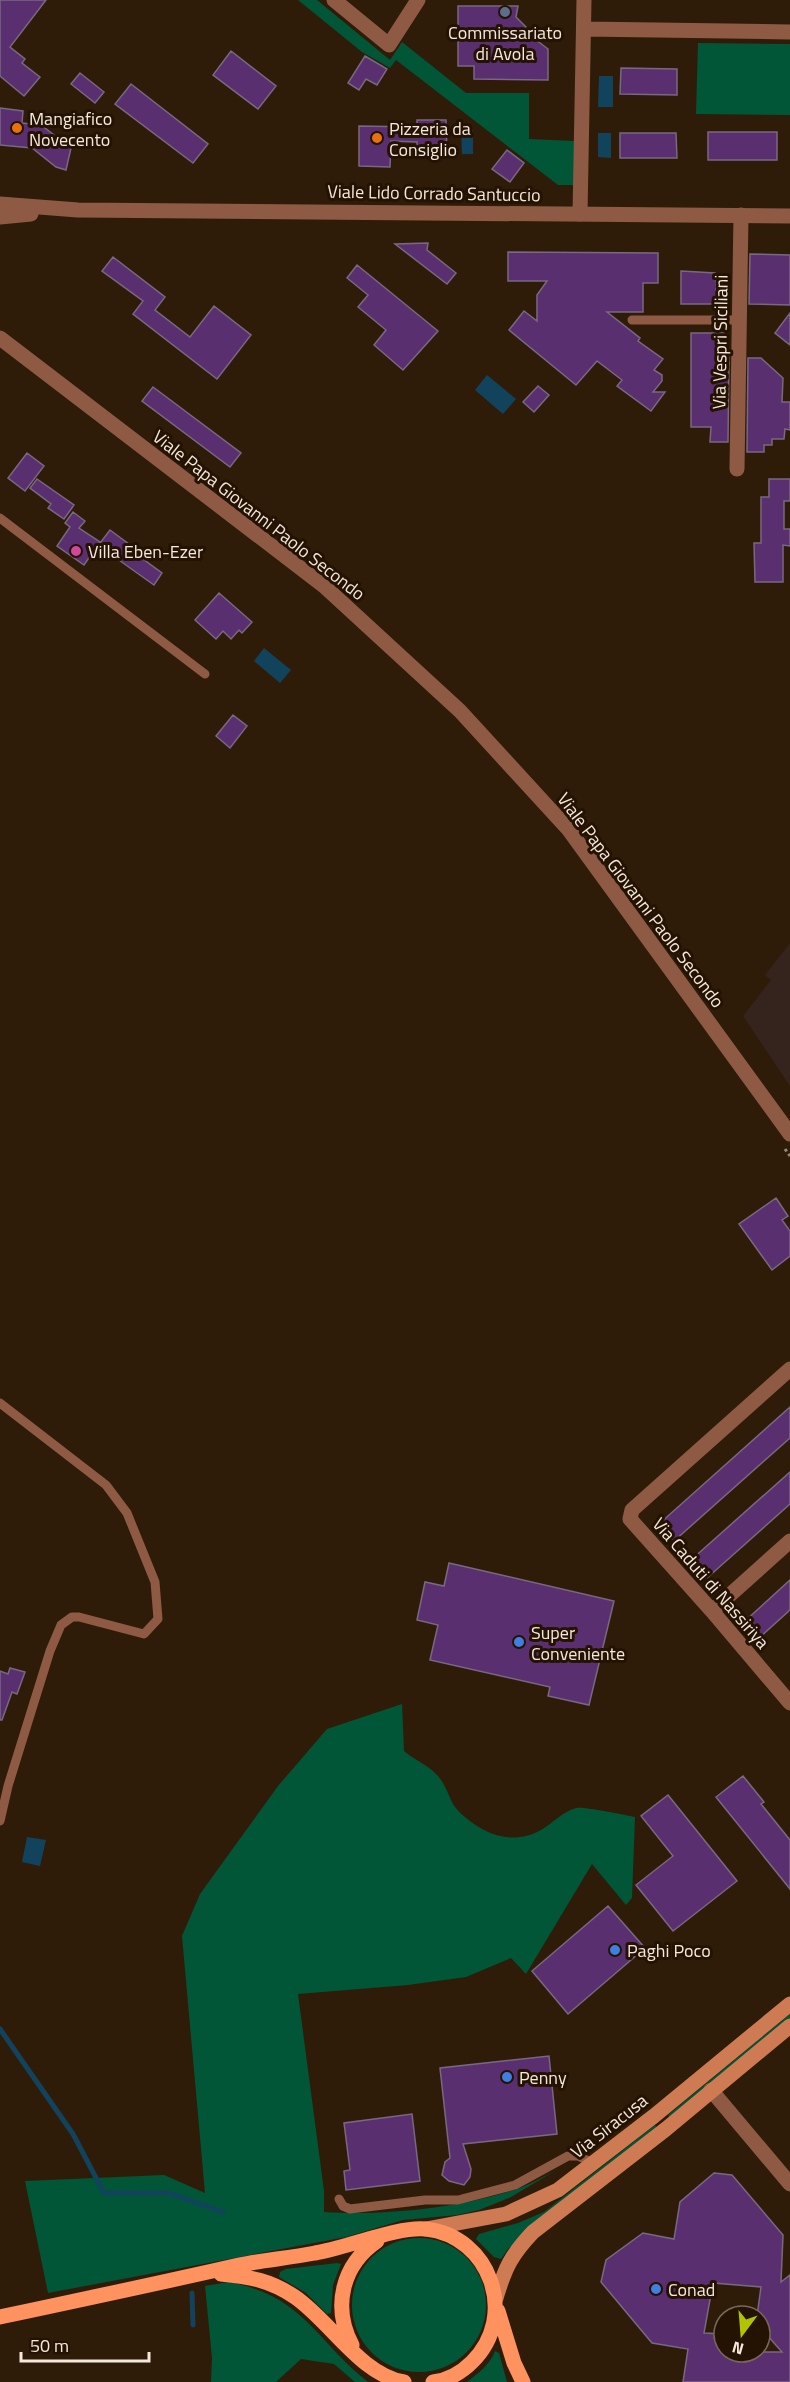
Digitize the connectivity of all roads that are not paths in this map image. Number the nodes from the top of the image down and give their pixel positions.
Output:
1 (334, 0) edge
2 (418, 0) edge
3 (584, 0) edge
4 (584, 29) junction
5 (790, 32) edge
6 (0, 204) edge
7 (78, 210) junction
8 (580, 214) junction
9 (741, 215) junction
10 (790, 216) edge
11 (0, 217) edge
12 (632, 320) dead end
13 (739, 320) junction
14 (0, 338) edge
15 (737, 469) dead end
16 (0, 518) edge
17 (0, 525) edge
18 (59, 563) junction
19 (205, 674) dead end
20 (787, 1141) edge
21 (790, 1369) edge
22 (0, 1403) edge
23 (790, 1541) edge
24 (712, 1611) junction
25 (790, 1703) edge
26 (0, 1821) edge
27 (790, 2004) edge
28 (790, 2026) edge
29 (711, 2090) junction
30 (593, 2163) junction
31 (790, 2184) edge
32 (339, 2199) dead end
33 (426, 2229) junction
34 (385, 2236) junction
35 (212, 2273) junction
36 (496, 2302) junction
37 (0, 2317) edge
38 (355, 2352) junction
39 (404, 2382) edge
40 (433, 2382) edge
41 (523, 2382) edge

1 - 2 street
3 - 4 street
4 - 5 street
4 - 8 street
6 - 7 street
7 - 8 street, Viale Lido Corrado Santuccio
7 - 11 street
8 - 9 street, Viale Lido Corrado Santuccio
9 - 10 street, Viale Lido Corrado Santuccio
9 - 13 street, Via Vespri Siciliani
12 - 13 lane
13 - 15 street, Via Vespri Siciliani
14 - 20 street, Viale Papa Giovanni Paolo Secondo
16 - 18 lane
17 - 18 lane
18 - 19 lane
21 - 24 street, Via Caduti di Nassiriya
22 - 26 lane
23 - 24 street
24 - 25 street, Via Caduti di Nassiriya
27 - 30 main road, Via Siracusa
28 - 29 main road, Via Siracusa
29 - 31 street
29 - 36 main road, Via Siracusa
30 - 32 lane
30 - 33 main road, Via Siracusa
33 - 34 main road
33 - 36 main road
34 - 35 main road
34 - 38 main road
35 - 37 main road
35 - 38 main road
36 - 40 main road
36 - 41 main road
38 - 39 main road

